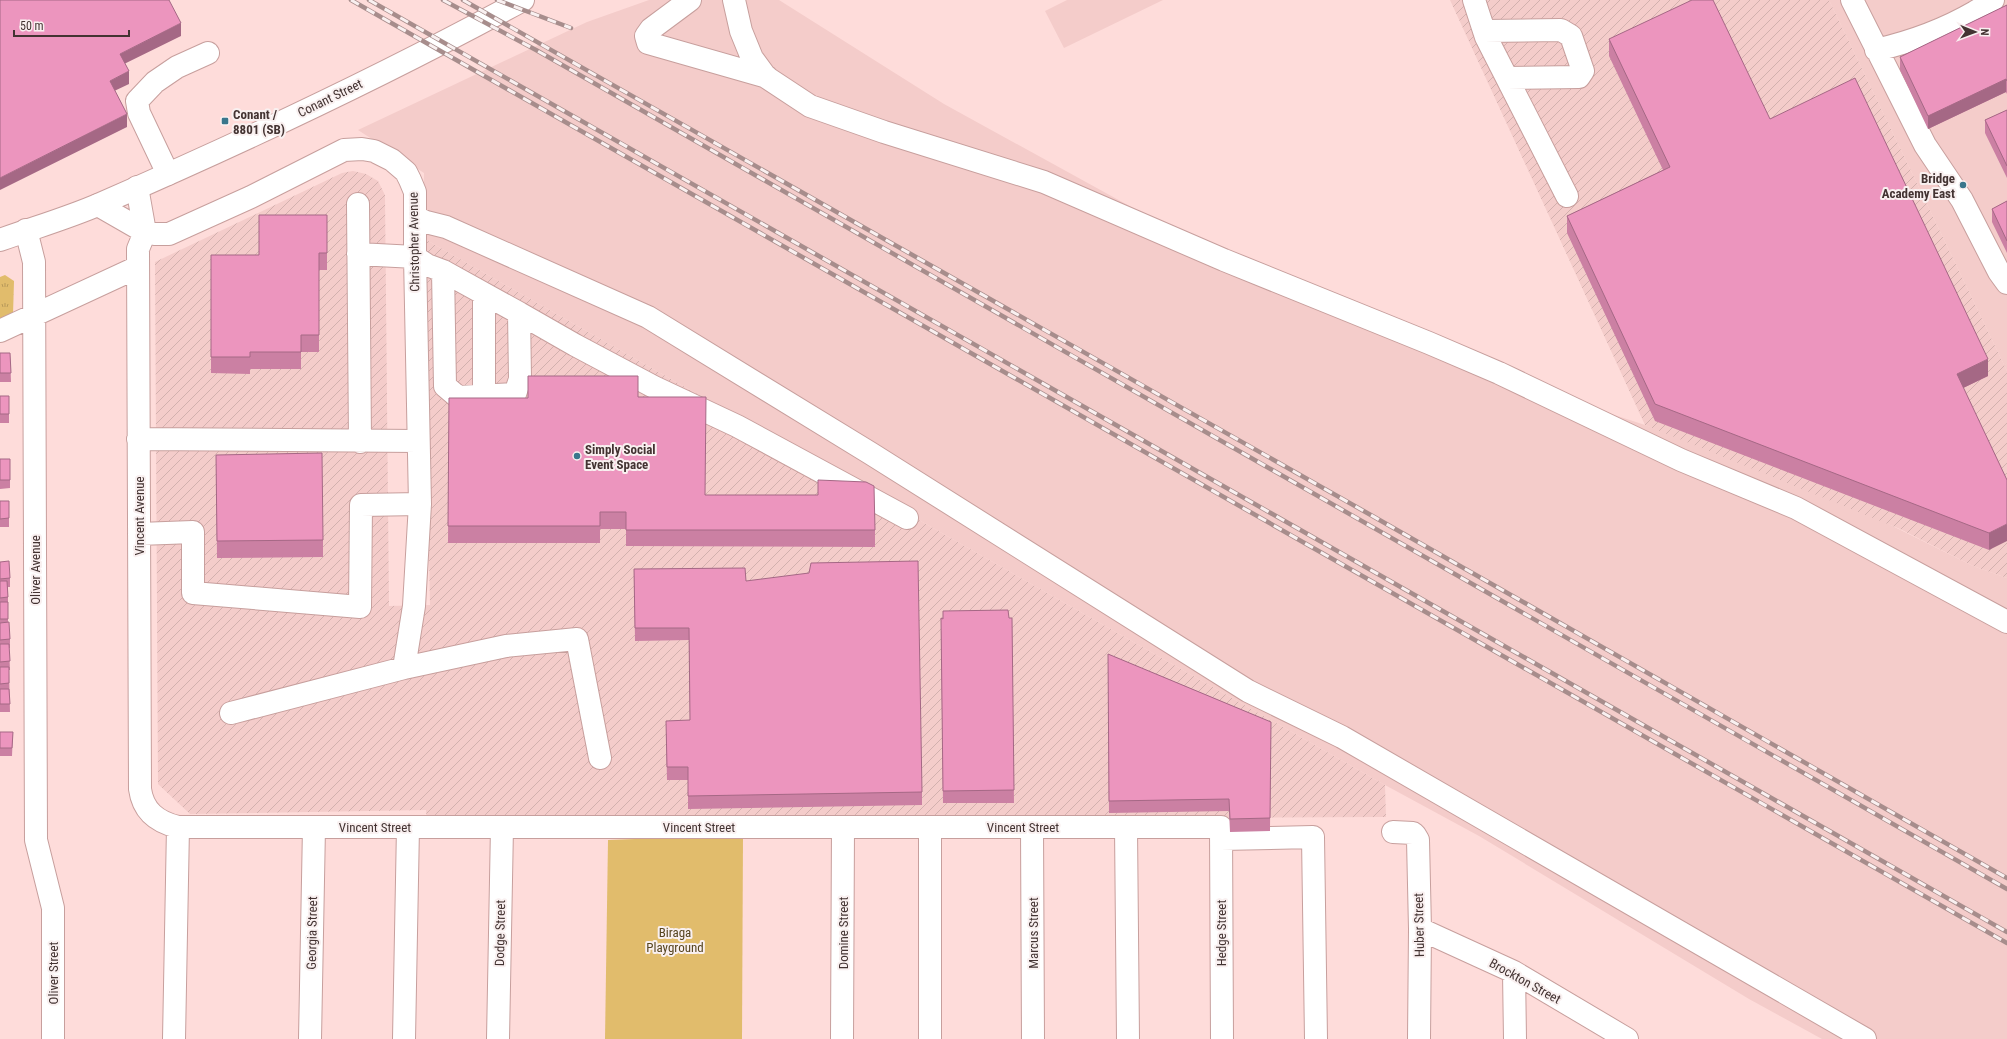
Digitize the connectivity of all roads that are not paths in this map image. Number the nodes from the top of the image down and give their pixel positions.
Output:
1 (523, 0) edge
2 (690, 0) edge
3 (734, 0) edge
4 (1474, 0) edge
5 (1852, 0) edge
6 (1993, 0) edge
7 (1484, 31) junction
8 (1876, 50) junction
9 (208, 53) dead end
10 (767, 77) dead end
11 (1507, 78) junction
12 (168, 174) junction
13 (138, 187) junction
14 (1567, 196) dead end
15 (358, 204) dead end
16 (98, 205) junction
17 (415, 217) junction
18 (26, 230) junction
19 (145, 232) junction
20 (0, 240) edge
21 (358, 254) junction
22 (415, 257) junction
23 (138, 267) junction
24 (443, 271) junction
25 (2007, 283) edge
26 (484, 294) junction
27 (519, 313) junction
28 (34, 315) junction
29 (0, 331) edge
30 (484, 396) junction
31 (138, 439) junction
32 (418, 441) junction
33 (360, 442) junction
34 (420, 504) junction
35 (907, 518) dead end
36 (139, 534) junction
37 (2007, 622) edge
38 (404, 668) junction
39 (230, 713) dead end
40 (600, 758) dead end
41 (314, 827) junction
42 (408, 827) junction
43 (502, 827) junction
44 (843, 827) junction
45 (930, 827) junction
46 (1032, 827) junction
47 (1126, 827) junction
48 (178, 828) junction
49 (1393, 832) dead end
50 (1221, 833) junction
51 (53, 908) joint
52 (1420, 929) junction
53 (1514, 972) junction
54 (1615, 1036) edge
55 (53, 1039) edge
56 (174, 1039) edge
57 (310, 1039) edge
58 (404, 1039) edge
59 (498, 1039) edge
60 (842, 1039) edge
61 (930, 1039) edge
62 (1033, 1039) edge
63 (1128, 1039) edge
64 (1222, 1039) edge
65 (1316, 1039) edge
66 (1419, 1039) edge
67 (1514, 1039) edge
68 (1865, 1039) edge

1 - 12 street, Conant Street
2 - 10 street
3 - 37 street
4 - 7 street
5 - 8 street
6 - 8 street
7 - 11 street
7 - 11 street
8 - 25 street
9 - 12 street
11 - 14 street
12 - 13 street, Conant Street
13 - 16 street, Conant Street
13 - 19 street, Vincent Avenue
15 - 21 street
16 - 18 street, Conant Street
16 - 19 street, Christopher Avenue
17 - 19 street, Christopher Avenue
17 - 22 street, Christopher Avenue
17 - 68 street
18 - 20 street, Conant Street
18 - 28 street, Oliver Avenue
19 - 23 street, Vincent Avenue
21 - 22 street
21 - 33 street
22 - 24 street
22 - 32 street, Christopher Avenue
23 - 28 street
23 - 31 street, Vincent Avenue
24 - 26 street
24 - 30 street
26 - 27 street
26 - 30 street
27 - 30 street
27 - 35 street
28 - 29 street
28 - 51 street, Oliver Avenue
31 - 33 street
31 - 36 street, Vincent Avenue
32 - 33 street
32 - 34 street, Christopher Avenue
34 - 36 street
34 - 38 street, Christopher Avenue
36 - 48 street, Vincent Avenue
38 - 39 street
38 - 40 street
41 - 42 street, Vincent Street
41 - 48 street, Vincent Street
41 - 57 street, Georgia Street
42 - 43 street, Vincent Street
42 - 58 street
43 - 44 street, Vincent Street
43 - 59 street, Dodge Street
44 - 45 street, Vincent Street
44 - 60 street, Domine Street
45 - 46 street, Vincent Street
45 - 61 street
46 - 47 street, Vincent Street
46 - 62 street, Marcus Street
47 - 50 street, Vincent Street
47 - 63 street
48 - 56 street
49 - 52 street, Huber Street
50 - 64 street, Hedge Street
50 - 65 street, Vincent Street
51 - 55 street, Oliver Street
52 - 53 street, Brockton Street
52 - 66 street, Huber Street
53 - 54 street, Brockton Street
53 - 67 street

